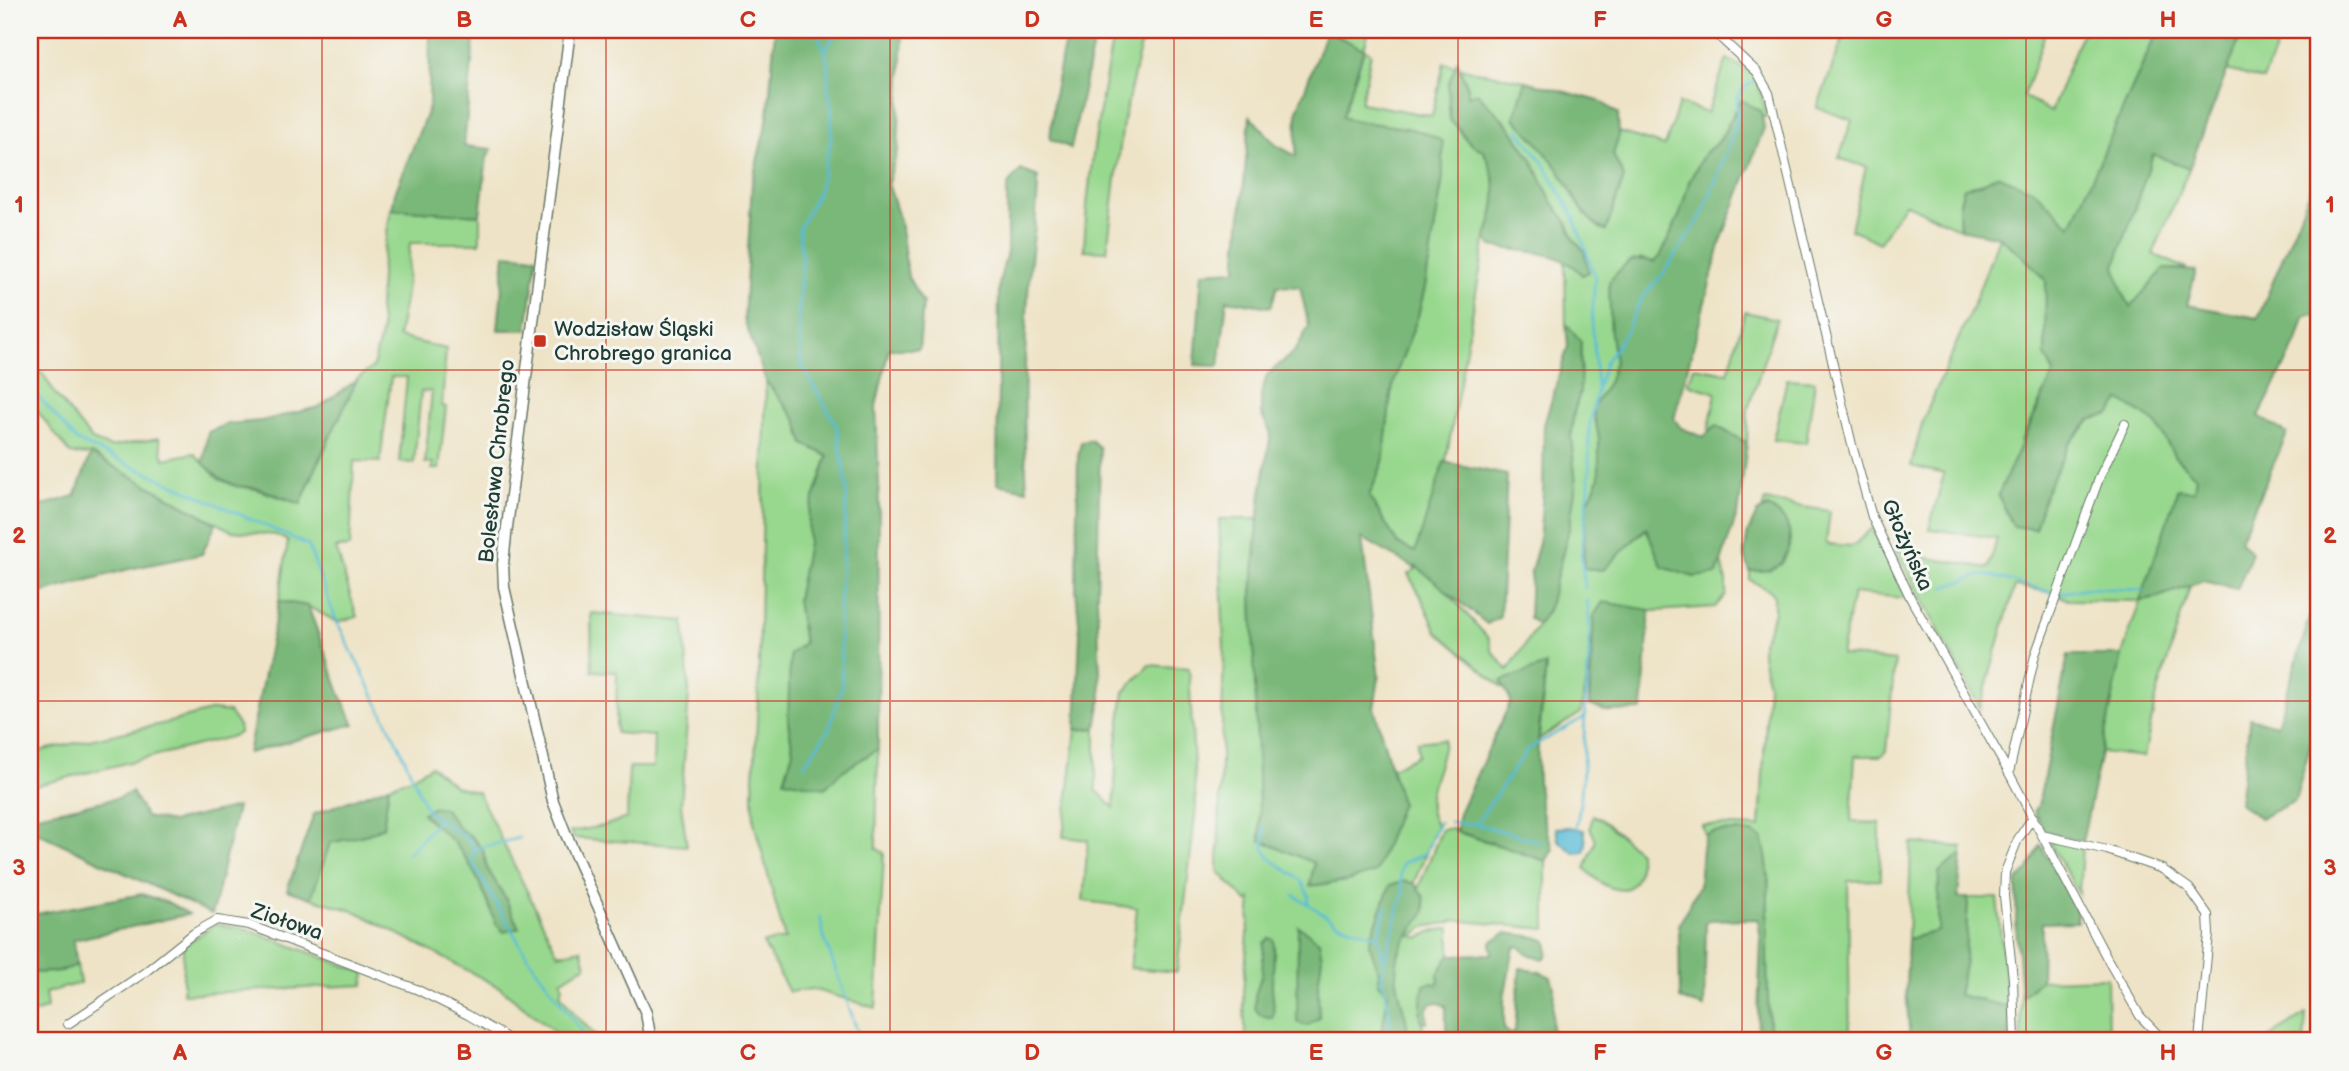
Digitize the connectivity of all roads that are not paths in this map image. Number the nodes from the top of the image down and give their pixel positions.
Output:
1 (570, 30) edge
2 (1712, 30) edge
3 (2125, 424) dead end
4 (2009, 773) junction
5 (2032, 817) junction
6 (2042, 835) junction
7 (68, 1024) dead end
8 (508, 1041) edge
9 (652, 1041) edge
10 (2015, 1041) edge
11 (2164, 1041) edge
12 (2199, 1041) edge

1 - 9 street, Bolesława Chrobrego
2 - 4 street, Głożyńska
3 - 4 street
4 - 5 street, Głożyńska
5 - 6 street, Głożyńska
5 - 10 street
6 - 11 street, Głożyńska
6 - 12 street
7 - 8 street, Ziołowa

